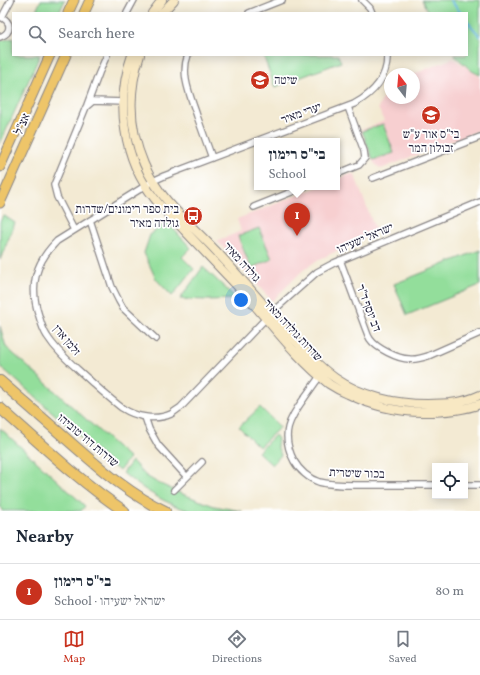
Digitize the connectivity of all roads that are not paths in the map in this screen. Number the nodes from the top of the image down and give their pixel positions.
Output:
1 (11, 0) edge
2 (74, 0) edge
3 (90, 0) edge
4 (134, 0) edge
5 (162, 0) edge
6 (174, 0) edge
7 (282, 0) edge
8 (362, 0) edge
9 (68, 12) edge
10 (84, 12) edge
11 (128, 12) edge
12 (153, 12) edge
13 (163, 12) edge
14 (252, 12) edge
15 (372, 12) edge
16 (1, 17) edge
17 (0, 37) edge
18 (50, 56) edge
19 (66, 56) edge
20 (106, 56) edge
21 (132, 56) edge
22 (140, 56) edge
23 (188, 56) edge
24 (387, 56) edge
25 (123, 102) junction
26 (348, 106) junction
27 (86, 107) junction
28 (480, 137) edge
29 (264, 138) edge
30 (254, 142) edge
31 (212, 158) junction
32 (0, 167) edge
33 (340, 173) edge
34 (373, 178) dead end
35 (149, 183) junction
36 (296, 190) edge
37 (480, 202) edge
38 (0, 203) edge
39 (254, 206) dead end
40 (90, 220) junction
41 (74, 230) junction
42 (340, 260) junction
43 (269, 316) junction
44 (480, 333) edge
45 (156, 339) dead end
46 (323, 373) junction
47 (0, 381) edge
48 (480, 395) edge
49 (480, 404) edge
50 (0, 408) edge
51 (145, 417) junction
52 (202, 462) dead end
53 (187, 477) junction
54 (432, 485) edge
55 (468, 485) edge
56 (480, 485) edge
57 (174, 490) dead end
58 (124, 511) edge
59 (165, 511) edge

1 - 16 street
2 - 9 main road
3 - 10 main road
4 - 11 street
5 - 12 street
6 - 13 street
7 - 14 street
8 - 15 street
16 - 17 street
18 - 32 main road, אצ"ל
19 - 38 main road, אצ"ל
20 - 27 street
21 - 25 street, שדרות גולדה מאיר
22 - 35 street
23 - 31 street
24 - 26 street, יערי מאיר
25 - 27 street
25 - 35 street, שדרות גולדה מאיר
26 - 29 street, יערי מאיר
26 - 33 street
27 - 41 street
28 - 34 street
30 - 31 street, יערי מאיר
31 - 35 street, יערי מאיר
35 - 40 street, זלמן ארן
35 - 43 street, שדרות גולדה מאיר
36 - 39 street
37 - 42 street, ישראל ישעיהו
40 - 41 street, זלמן ארן
40 - 45 street
41 - 51 street, זלמן ארן
42 - 43 street, ישראל ישעיהו
42 - 44 street, דב יוסף ד"ר
43 - 46 street, שדרות גולדה מאיר
43 - 51 street, זלמן ארן
46 - 48 street
46 - 49 street, שדרות גולדה מאיר
46 - 54 street, בכור שיטרית
47 - 59 highway, שדרות דוד טוביהו
50 - 58 highway
51 - 53 street
52 - 53 street
53 - 57 street
55 - 56 street

